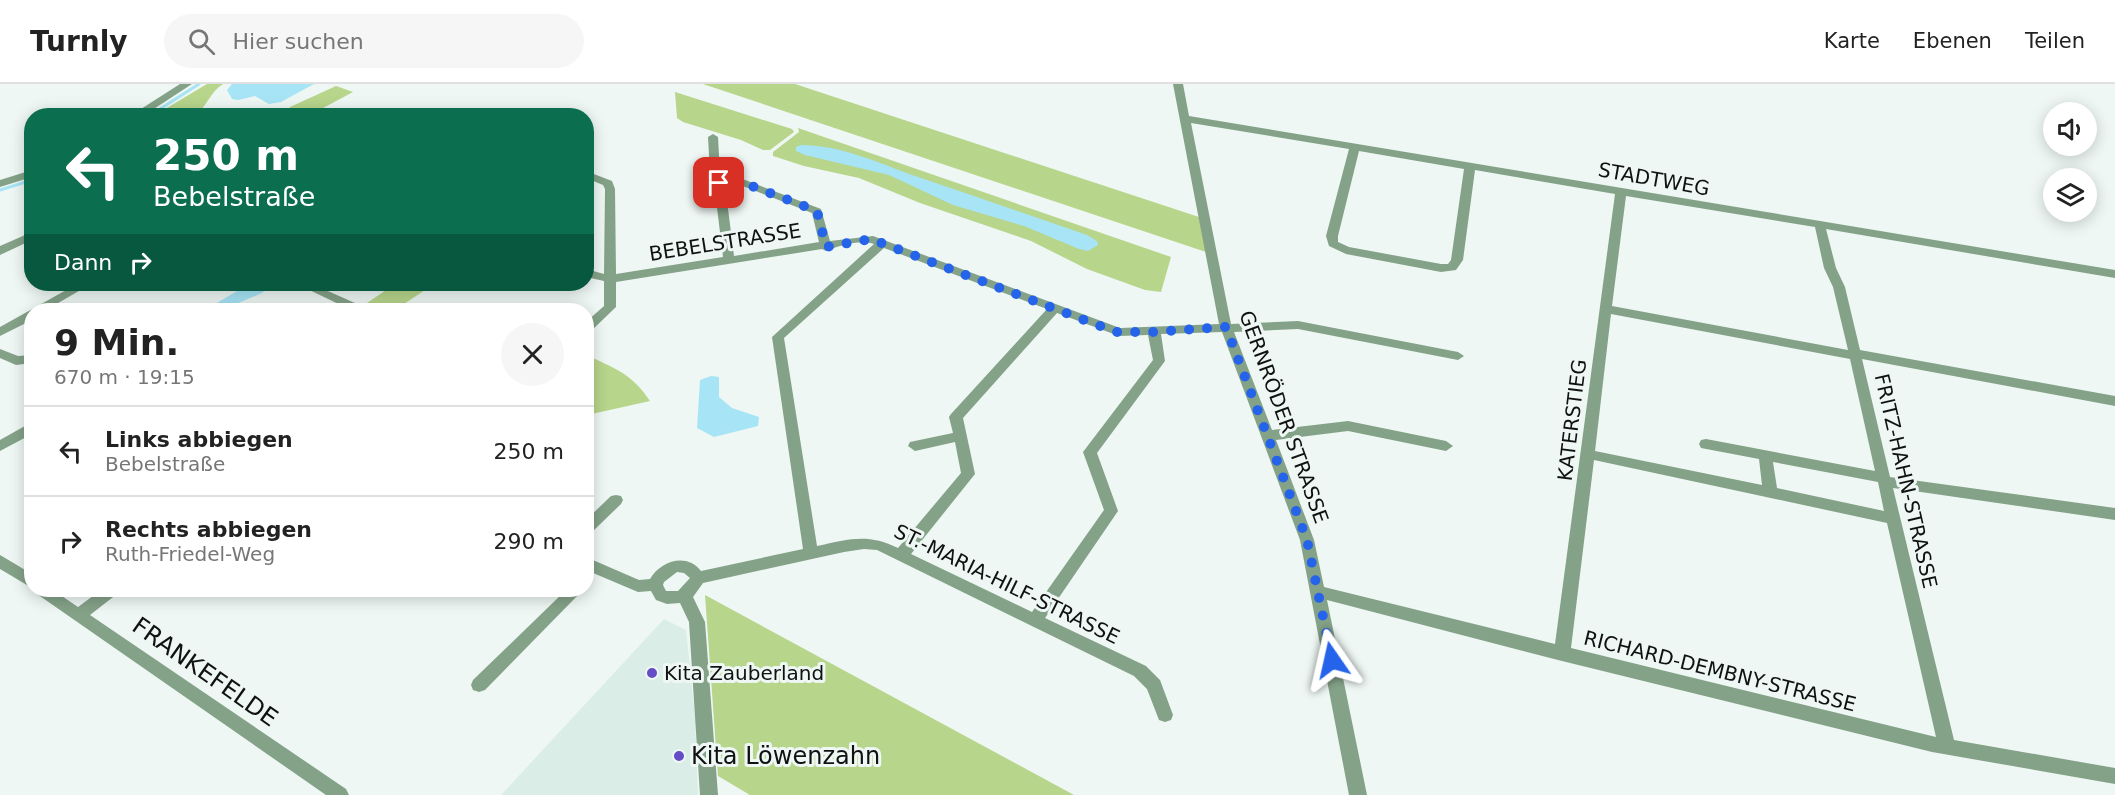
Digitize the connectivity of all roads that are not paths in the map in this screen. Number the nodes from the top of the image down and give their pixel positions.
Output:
1 (187, 84) edge
2 (1178, 86) edge
3 (148, 108) edge
4 (1186, 119) junction
5 (713, 136) dead end
6 (1355, 147) junction
7 (1470, 166) junction
8 (24, 176) edge
9 (594, 177) edge
10 (719, 183) junction
11 (0, 184) edge
12 (1621, 191) junction
13 (1820, 225) junction
14 (24, 239) edge
15 (882, 243) junction
16 (826, 247) junction
17 (0, 251) edge
18 (729, 261) junction
19 (2115, 274) edge
20 (594, 276) edge
21 (609, 279) junction
22 (72, 291) edge
23 (318, 291) edge
24 (51, 303) edge
25 (345, 303) edge
26 (1054, 309) junction
27 (1605, 309) junction
28 (24, 318) edge
29 (594, 322) edge
30 (1226, 327) junction
31 (0, 332) edge
32 (1154, 332) junction
33 (0, 353) edge
34 (1854, 354) junction
35 (1458, 356) dead end
36 (24, 360) edge
37 (2115, 401) edge
38 (24, 432) edge
39 (960, 436) junction
40 (1267, 436) junction
41 (1706, 444) dead end
42 (0, 446) edge
43 (915, 446) dead end
44 (1446, 446) dead end
45 (1587, 454) junction
46 (1765, 454) junction
47 (1884, 480) junction
48 (1770, 492) junction
49 (616, 500) dead end
50 (2115, 514) edge
51 (1892, 518) junction
52 (594, 521) edge
53 (811, 553) junction
54 (901, 555) junction
55 (0, 561) edge
56 (594, 571) edge
57 (24, 577) edge
58 (697, 578) junction
59 (655, 585) junction
60 (1319, 592) junction
61 (684, 596) junction
62 (52, 597) edge
63 (103, 597) edge
64 (568, 597) edge
65 (79, 615) junction
66 (1035, 620) junction
67 (1562, 654) junction
68 (479, 685) dead end
69 (1165, 715) dead end
70 (1947, 747) junction
71 (2115, 776) edge
72 (340, 795) edge
73 (709, 795) edge
74 (1358, 795) edge

1 - 3 street
2 - 4 street, GERNRÖDER STRASSE
4 - 6 street, STADTWEG
4 - 30 street, GERNRÖDER STRASSE
5 - 10 street
6 - 7 street, STADTWEG
6 - 7 street
7 - 12 street, STADTWEG
8 - 11 street
9 - 21 street
10 - 16 street
10 - 18 street
12 - 13 street, STADTWEG
12 - 27 street, KATERSTIEG
13 - 19 street, STADTWEG
13 - 34 street, FRITZ-HAHN-STRASSE
14 - 17 street
15 - 16 street, BEBELSTRASSE
15 - 26 street, BEBELSTRASSE
15 - 53 street
16 - 18 street, BEBELSTRASSE
18 - 21 street, BEBELSTRASSE
20 - 21 street, BEBELSTRASSE
21 - 29 street
22 - 24 street
23 - 25 street
26 - 32 street, BEBELSTRASSE
26 - 39 street
27 - 34 street
27 - 45 street, KATERSTIEG
28 - 31 street
30 - 32 street, BEBELSTRASSE
30 - 35 street, BEBELSTRASSE
30 - 40 street, GERNRÖDER STRASSE
32 - 66 street
33 - 36 street
34 - 37 street
34 - 47 street, FRITZ-HAHN-STRASSE
38 - 42 street
39 - 43 street
39 - 54 street
40 - 44 street
40 - 60 street, GERNRÖDER STRASSE
41 - 46 street
45 - 48 street
45 - 67 street, KATERSTIEG
46 - 47 street
46 - 48 street
47 - 50 street
47 - 51 street, FRITZ-HAHN-STRASSE
48 - 51 street
49 - 52 street
51 - 70 street, FRITZ-HAHN-STRASSE
53 - 54 street, ST.-MARIA-HILF-STRASSE
53 - 58 street, ST.-MARIA-HILF-STRASSE
54 - 66 street, ST.-MARIA-HILF-STRASSE
55 - 57 street
56 - 59 street
58 - 59 street
58 - 61 street
59 - 61 street
60 - 67 street, RICHARD-DEMBNY-STRASSE
60 - 74 street, GERNRÖDER STRASSE
61 - 73 street
62 - 65 street, FRANKEFELDE
63 - 65 street
64 - 68 street
65 - 72 street, FRANKEFELDE
66 - 69 street, ST.-MARIA-HILF-STRASSE
67 - 70 street, RICHARD-DEMBNY-STRASSE
70 - 71 street, RICHARD-DEMBNY-STRASSE

